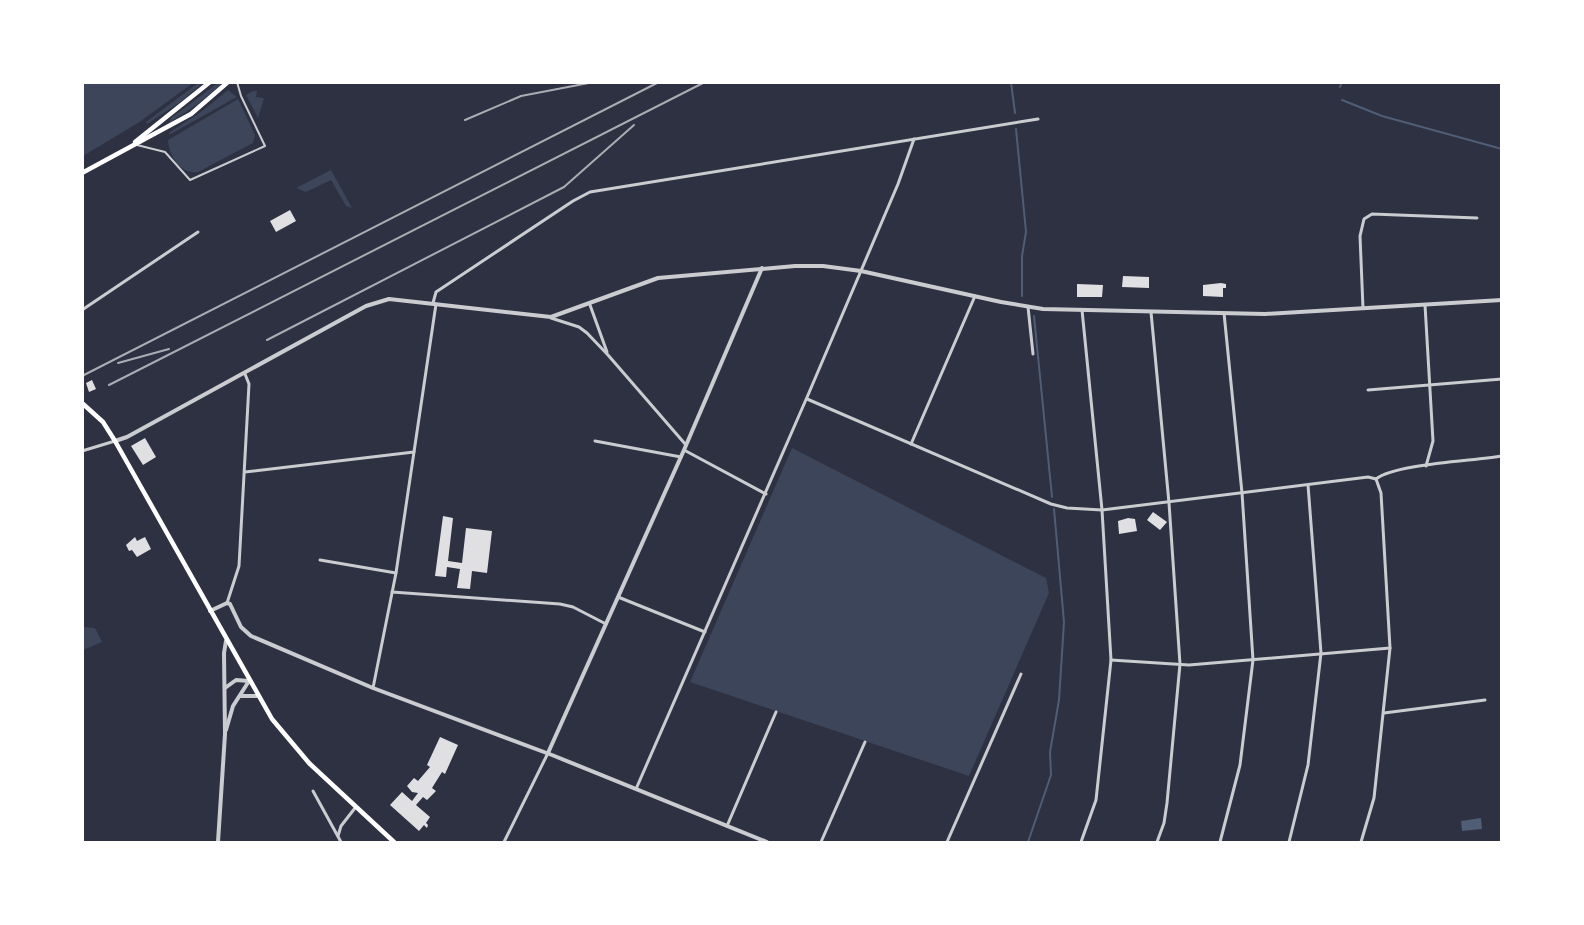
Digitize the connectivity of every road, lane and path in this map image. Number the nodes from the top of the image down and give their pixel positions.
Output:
1 (210, 82) edge
2 (228, 82) edge
3 (237, 82) edge
4 (1038, 119) dead end
5 (914, 139) junction
6 (132, 144) junction
7 (82, 173) edge
8 (1477, 218) dead end
9 (198, 232) dead end
10 (762, 268) junction
11 (861, 270) junction
12 (975, 296) junction
13 (1502, 300) edge
14 (435, 304) junction
15 (590, 305) junction
16 (1425, 305) junction
17 (1028, 307) junction
18 (1363, 309) junction
19 (82, 310) edge
20 (1082, 310) junction
21 (1150, 312) junction
22 (1224, 313) junction
23 (551, 318) junction
24 (1033, 354) dead end
25 (608, 355) junction
26 (245, 374) junction
27 (1502, 379) edge
28 (1429, 385) junction
29 (1368, 390) dead end
30 (807, 399) junction
31 (82, 403) edge
32 (115, 441) junction
33 (595, 441) dead end
34 (911, 444) junction
35 (685, 448) junction
36 (82, 451) edge
37 (414, 452) junction
38 (1502, 456) edge
39 (680, 457) junction
40 (1426, 466) junction
41 (245, 472) junction
42 (1376, 479) junction
43 (1308, 485) junction
44 (1242, 493) junction
45 (766, 494) junction
46 (1169, 503) junction
47 (1102, 510) junction
48 (320, 560) dead end
49 (396, 573) junction
50 (392, 592) junction
51 (618, 597) junction
52 (227, 603) junction
53 (210, 611) junction
54 (606, 624) junction
55 (705, 632) junction
56 (226, 642) junction
57 (1390, 648) junction
58 (1320, 653) junction
59 (1111, 660) junction
60 (1253, 660) junction
61 (1180, 664) junction
62 (1021, 674) dead end
63 (249, 681) junction
64 (224, 688) junction
65 (373, 688) junction
66 (241, 696) junction
67 (257, 696) junction
68 (1485, 700) dead end
69 (776, 712) dead end
70 (1384, 713) junction
71 (225, 734) junction
72 (866, 742) dead end
73 (548, 754) junction
74 (636, 789) junction
75 (313, 791) dead end
76 (355, 808) junction
77 (727, 826) junction
78 (338, 836) junction
79 (218, 842) edge
80 (341, 842) edge
81 (394, 842) edge
82 (504, 842) edge
83 (767, 842) edge
84 (821, 842) edge
85 (946, 842) edge
86 (1081, 842) edge
87 (1157, 842) edge
88 (1220, 842) edge
89 (1288, 842) edge
90 (1362, 842) edge

1 - 6 main road
2 - 6 main road
3 - 6 lane
4 - 5 street
5 - 11 street
5 - 14 street
6 - 7 main road
8 - 18 street
9 - 19 street
10 - 11 street
10 - 15 street
10 - 35 street
11 - 12 street
11 - 30 street
12 - 17 street
12 - 34 street
13 - 16 street
14 - 23 street
14 - 26 street
14 - 37 street
15 - 23 street
15 - 25 street
16 - 18 street
16 - 28 street
17 - 20 street
17 - 24 street
18 - 22 street
20 - 21 street
20 - 47 street
21 - 22 street
21 - 46 street
22 - 44 street
23 - 25 street
25 - 35 street
26 - 32 street
26 - 41 street
27 - 28 street
28 - 29 street
28 - 40 street
30 - 34 street
30 - 45 street
31 - 32 main road
32 - 36 street
32 - 53 main road
33 - 39 street
34 - 47 street
35 - 39 street
35 - 45 street
37 - 41 street
37 - 49 street
38 - 40 street
39 - 51 street
40 - 42 street
41 - 52 street
42 - 43 street
42 - 57 street
43 - 44 street
43 - 58 street
44 - 46 street
44 - 60 street
45 - 55 street
46 - 47 street
46 - 61 street
47 - 59 street
48 - 49 street
49 - 50 street
50 - 54 street
50 - 65 street
51 - 54 street
51 - 55 street
52 - 53 street
52 - 65 street
53 - 56 main road
54 - 73 street
55 - 74 street
56 - 63 main road
56 - 64 street
57 - 58 street
57 - 70 street
58 - 60 street
58 - 89 street
59 - 61 street
59 - 86 street
60 - 61 street
60 - 88 street
61 - 87 street
62 - 85 street
63 - 64 street
63 - 66 street
63 - 67 main road
64 - 71 street
65 - 73 street
66 - 67 street
66 - 71 street
67 - 76 main road
68 - 70 street
69 - 77 street
70 - 90 street
71 - 79 street
72 - 84 street
73 - 74 street
73 - 82 street
74 - 77 street
75 - 78 street
76 - 78 street
76 - 81 main road
77 - 83 street
78 - 80 street

